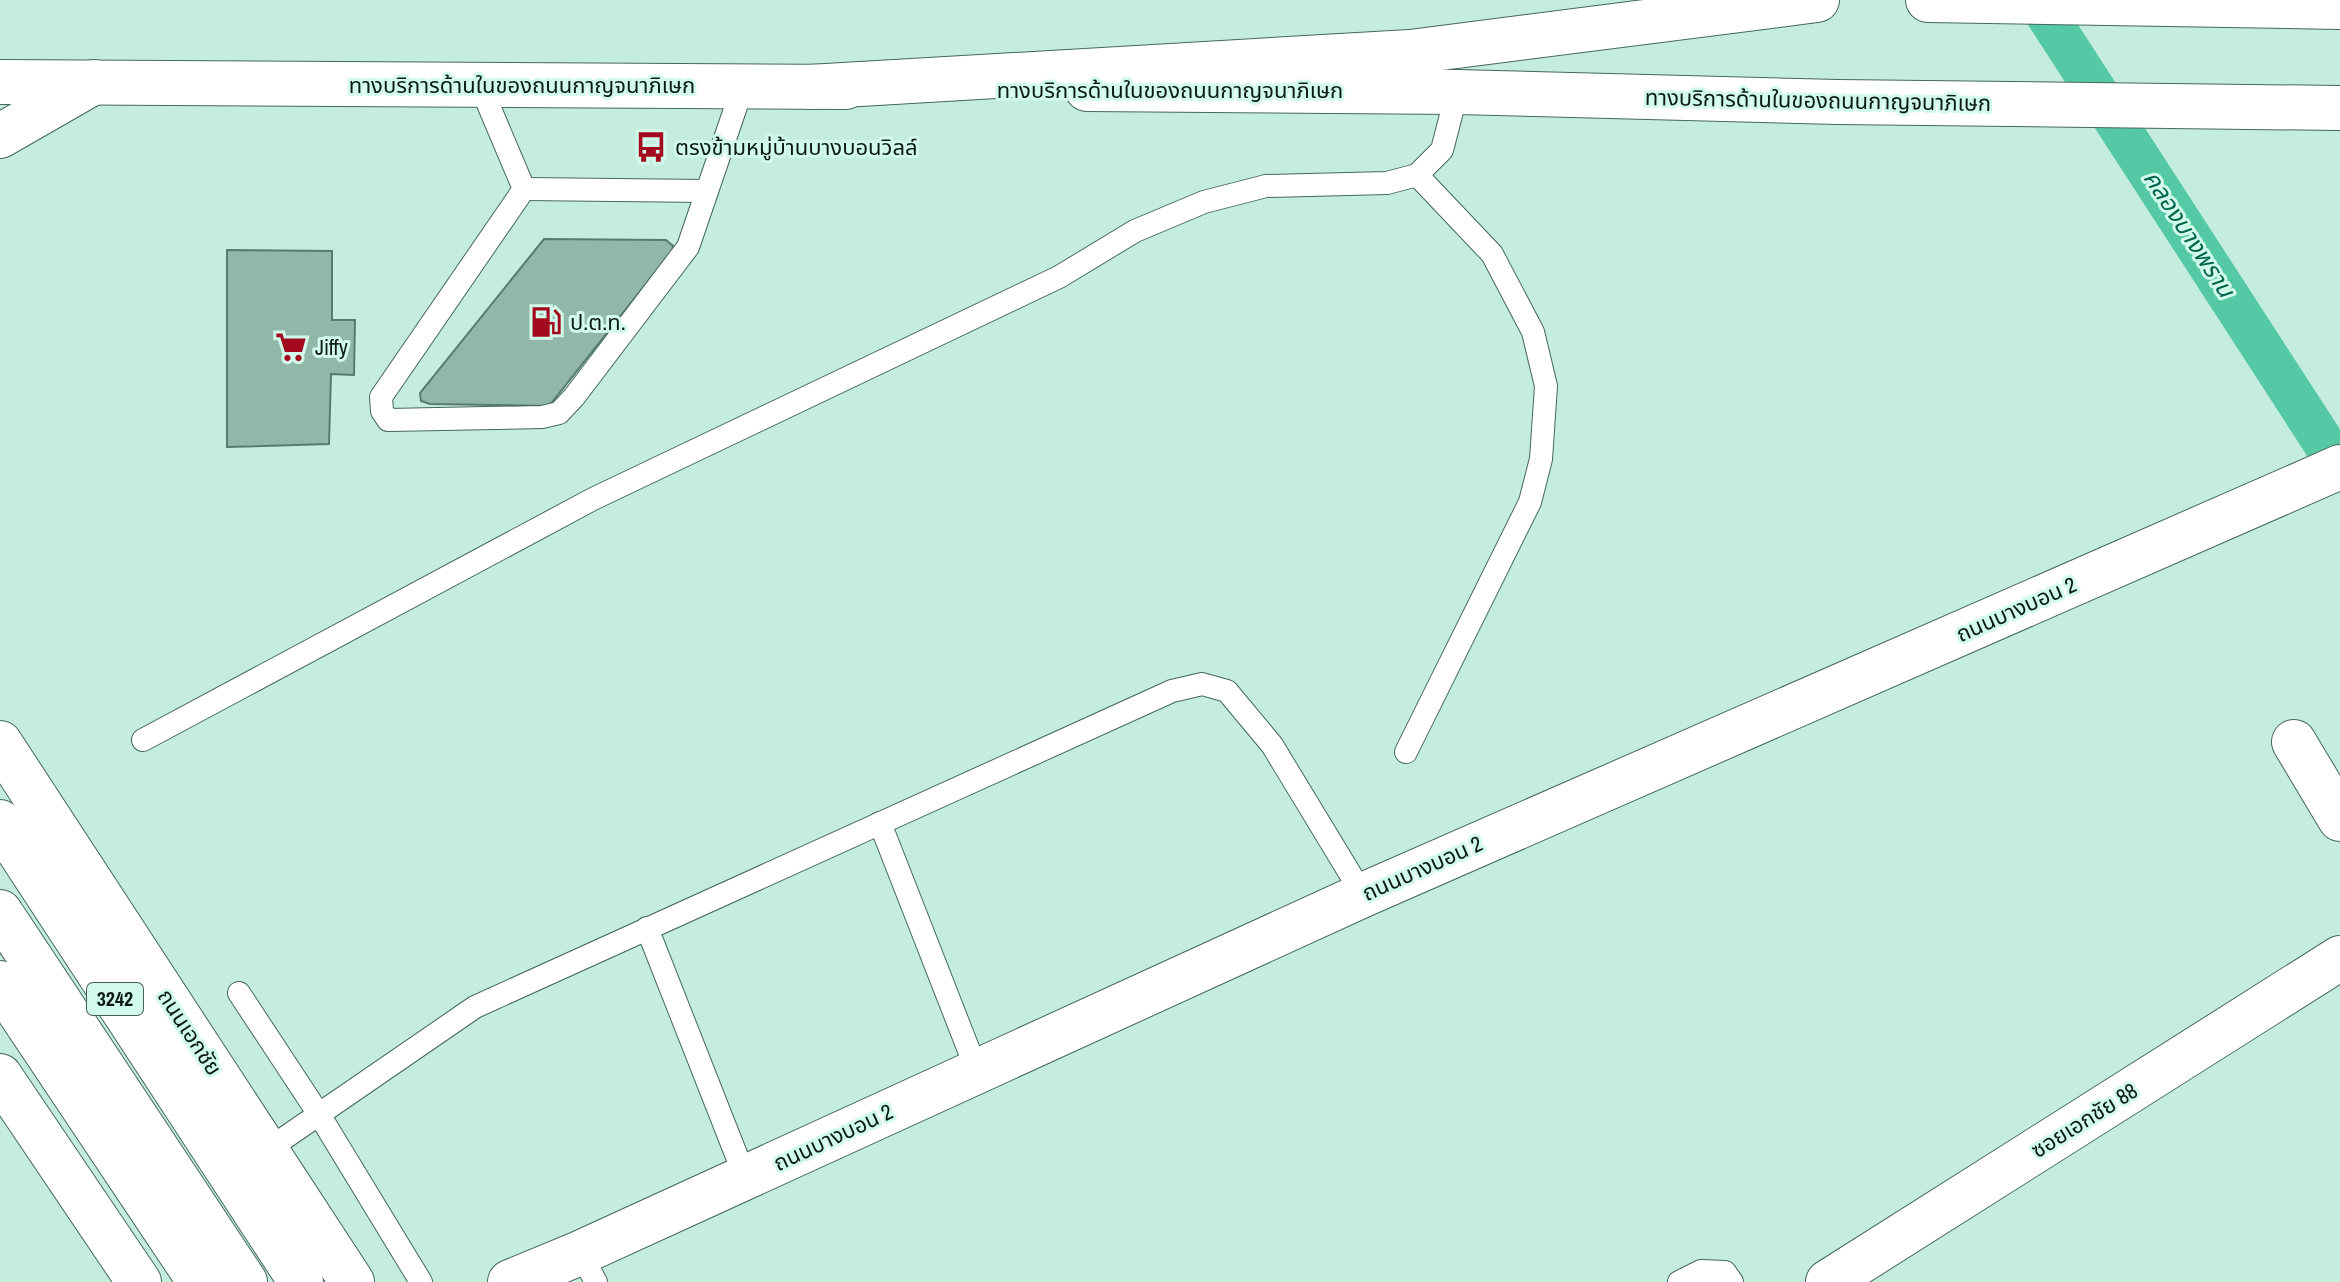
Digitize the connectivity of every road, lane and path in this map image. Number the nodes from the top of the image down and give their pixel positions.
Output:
1 (1817, 0) edge
2 (1928, 0) edge
3 (2340, 7) edge
4 (0, 82) edge
5 (94, 82) junction
6 (480, 85) junction
7 (743, 86) junction
8 (809, 87) junction
9 (1457, 92) junction
10 (2335, 108) edge
11 (0, 136) edge
12 (1417, 175) junction
13 (524, 189) junction
14 (707, 191) junction
15 (2326, 473) edge
16 (143, 740) dead end
17 (2294, 742) dead end
18 (0, 743) edge
19 (1406, 752) dead end
20 (2340, 819) edge
21 (0, 822) edge
22 (880, 823) junction
23 (1363, 895) junction
24 (0, 912) edge
25 (647, 928) junction
26 (2340, 958) edge
27 (0, 983) edge
28 (239, 993) dead end
29 (977, 1071) junction
30 (0, 1076) edge
31 (320, 1116) junction
32 (267, 1150) junction
33 (745, 1177) junction
34 (588, 1267) edge
35 (139, 1282) edge
36 (200, 1282) edge
37 (245, 1282) edge
38 (301, 1282) edge
39 (352, 1282) edge
40 (421, 1282) edge
41 (510, 1282) edge
42 (1679, 1282) edge
43 (1732, 1282) edge
44 (1828, 1282) edge

1 - 8 main road
2 - 3 main road
4 - 5 main road, ทางบริการด้านในของถนนกาญจนาภิเษก
5 - 6 main road, ทางบริการด้านในของถนนกาญจนาภิเษก
5 - 11 main road
6 - 7 main road, ทางบริการด้านในของถนนกาญจนาภิเษก
6 - 13 lane
7 - 8 main road, ทางบริการด้านในของถนนกาญจนาภิเษก
7 - 14 lane
8 - 9 main road, ทางบริการด้านในของถนนกาญจนาภิเษก
9 - 10 main road, ทางบริการด้านในของถนนกาญจนาภิเษก
9 - 12 lane
12 - 16 lane
12 - 19 lane
13 - 14 lane
13 - 14 lane
15 - 23 main road, ถนนบางบอน 2
17 - 20 main road
18 - 32 main road, ถนนเอกชัย
21 - 38 main road, ถนนเอกชัย / 3242
22 - 23 lane
22 - 25 lane
22 - 29 lane
23 - 29 main road, ถนนบางบอน 2
24 - 37 main road, 3242
25 - 31 lane
25 - 33 lane
26 - 44 main road, ซอยเอกชัย 88
27 - 36 main road
28 - 31 lane
29 - 33 main road, ถนนบางบอน 2
30 - 35 main road
31 - 32 lane
31 - 40 lane
32 - 39 main road, ถนนเอกชัย
33 - 34 main road, ถนนบางบอน 2
34 - 41 main road, ถนนบางบอน 2
42 - 43 lane

